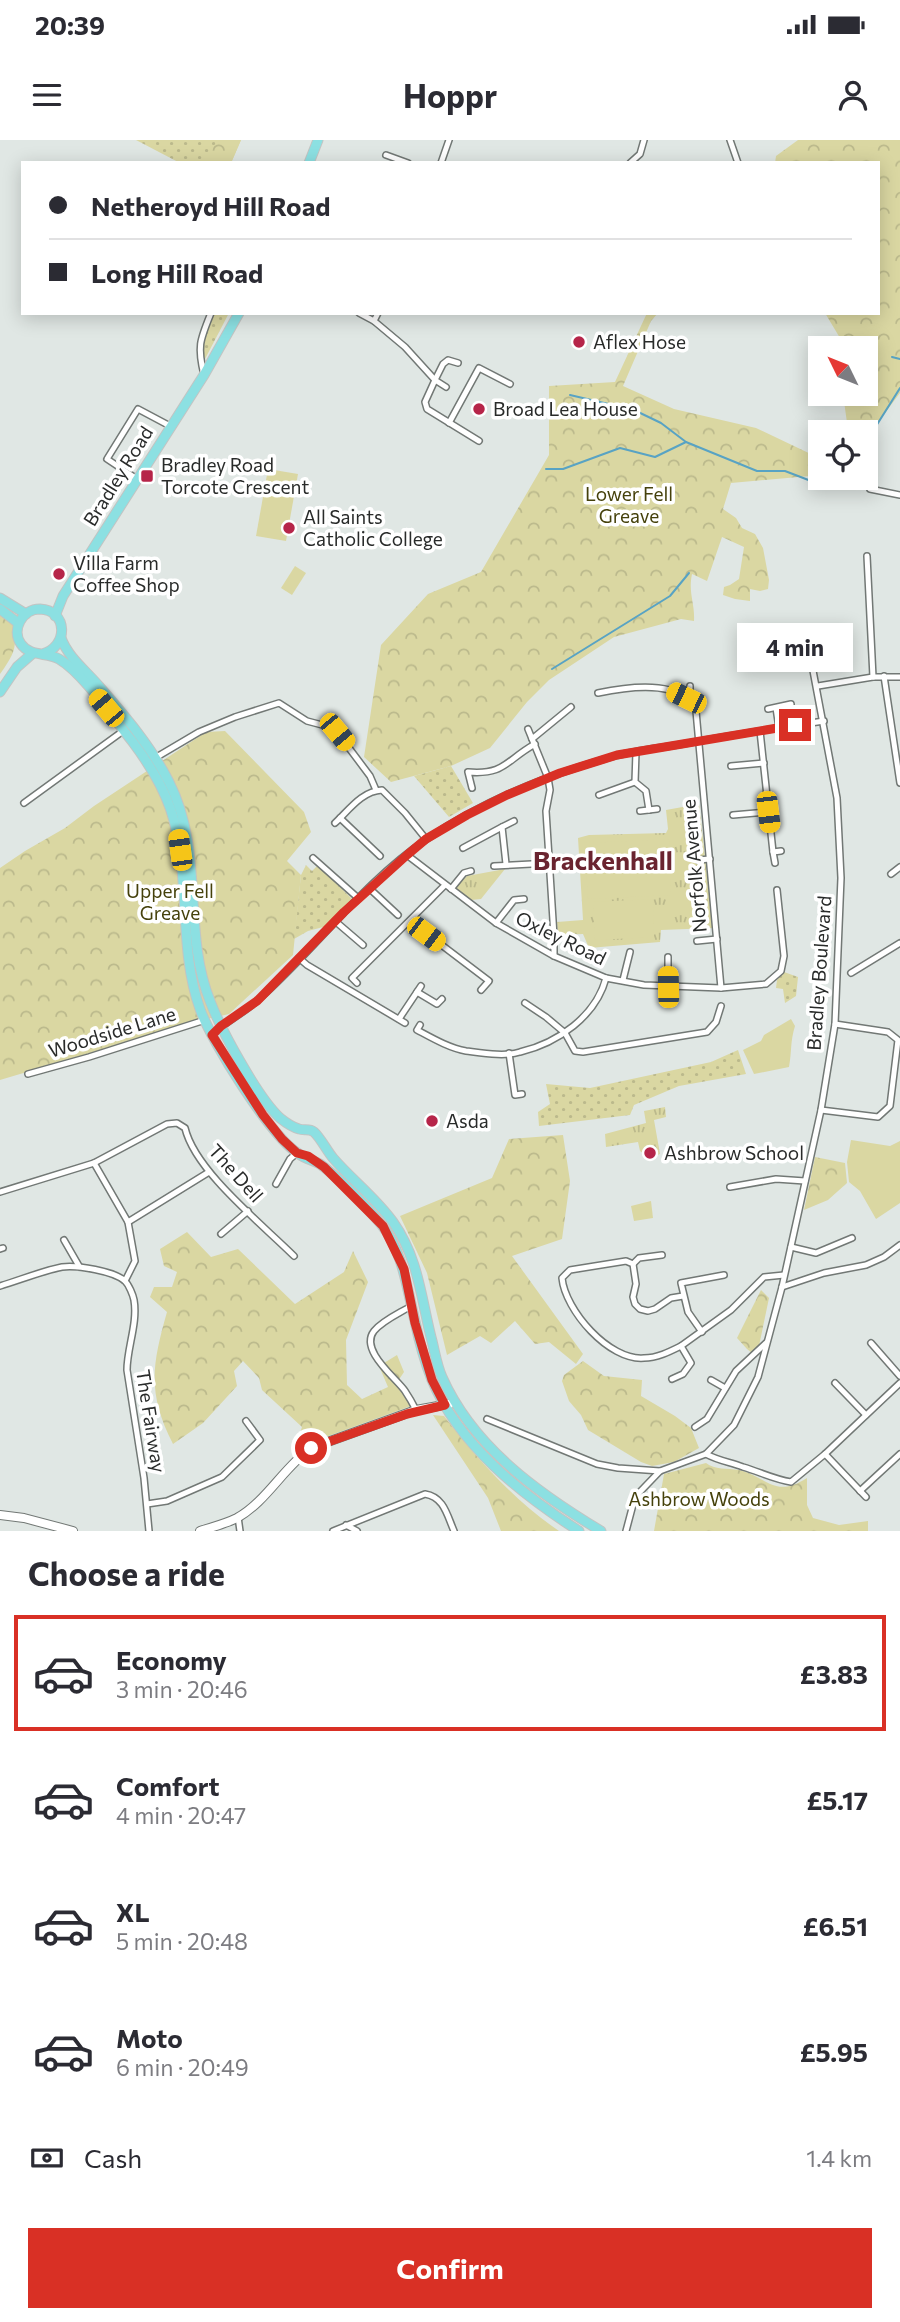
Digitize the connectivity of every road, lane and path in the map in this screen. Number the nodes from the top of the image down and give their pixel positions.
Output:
1 (318, 140) edge
2 (449, 140) edge
3 (644, 140) edge
4 (730, 140) edge
5 (386, 155) dead end
6 (310, 161) edge
7 (402, 161) edge
8 (442, 161) edge
9 (632, 161) edge
10 (737, 161) edge
11 (210, 315) edge
12 (238, 315) edge
13 (363, 315) edge
14 (377, 315) edge
15 (374, 321) junction
16 (458, 363) dead end
17 (204, 375) junction
18 (435, 380) junction
19 (510, 384) dead end
20 (446, 387) dead end
21 (449, 423) junction
22 (170, 426) junction
23 (479, 441) dead end
24 (137, 479) junction
25 (875, 490) edge
26 (900, 495) edge
27 (867, 556) dead end
28 (63, 596) junction
29 (0, 598) edge
30 (0, 609) edge
31 (46, 610) junction
32 (26, 614) junction
33 (55, 616) junction
34 (19, 623) junction
35 (61, 638) junction
36 (23, 648) junction
37 (37, 654) junction
38 (811, 660) dead end
39 (17, 667) junction
40 (873, 677) junction
41 (884, 677) junction
42 (900, 677) edge
43 (690, 686) dead end
44 (818, 686) junction
45 (0, 692) edge
46 (598, 693) dead end
47 (690, 703) junction
48 (791, 704) dead end
49 (571, 707) dead end
50 (776, 708) junction
51 (768, 709) dead end
52 (824, 721) junction
53 (779, 728) junction
54 (528, 729) dead end
55 (123, 731) junction
56 (760, 731) junction
57 (698, 741) junction
58 (533, 742) junction
59 (636, 752) junction
60 (155, 758) junction
61 (764, 763) junction
62 (731, 766) dead end
63 (488, 774) junction
64 (548, 778) junction
65 (492, 782) dead end
66 (635, 782) junction
67 (900, 783) edge
68 (472, 788) dead end
69 (376, 790) junction
70 (599, 795) dead end
71 (24, 803) dead end
72 (657, 809) dead end
73 (649, 810) junction
74 (640, 811) dead end
75 (768, 812) junction
76 (733, 815) dead end
77 (514, 821) dead end
78 (502, 827) junction
79 (426, 839) junction
80 (381, 844) dead end
81 (463, 848) dead end
82 (374, 850) junction
83 (781, 851) dead end
84 (773, 852) junction
85 (407, 855) junction
86 (380, 856) dead end
87 (710, 859) junction
88 (698, 860) dead end
89 (550, 863) junction
90 (775, 863) dead end
91 (506, 864) junction
92 (460, 865) dead end
93 (494, 866) dead end
94 (900, 867) edge
95 (312, 869) dead end
96 (891, 874) dead end
97 (448, 887) junction
98 (713, 887) junction
99 (369, 888) junction
100 (704, 888) dead end
101 (777, 890) dead end
102 (358, 898) junction
103 (524, 899) dead end
104 (397, 915) dead end
105 (335, 921) junction
106 (410, 921) junction
107 (496, 923) junction
108 (701, 939) dead end
109 (717, 939) junction
110 (900, 943) edge
111 (357, 944) dead end
112 (630, 952) dead end
113 (554, 956) junction
114 (668, 957) dead end
115 (299, 958) junction
116 (851, 973) dead end
117 (606, 978) junction
118 (623, 980) junction
119 (357, 983) dead end
120 (421, 986) dead end
121 (668, 987) junction
122 (721, 988) junction
123 (481, 990) dead end
124 (416, 992) junction
125 (442, 999) dead end
126 (531, 1004) dead end
127 (721, 1006) dead end
128 (709, 1017) dead end
129 (205, 1020) junction
130 (716, 1022) junction
131 (835, 1024) junction
132 (420, 1025) dead end
133 (221, 1026) junction
134 (565, 1033) junction
135 (212, 1035) junction
136 (509, 1053) junction
137 (28, 1074) dead end
138 (515, 1095) dead end
139 (821, 1110) junction
140 (301, 1130) junction
141 (319, 1140) junction
142 (295, 1152) junction
143 (308, 1156) junction
144 (94, 1163) junction
145 (209, 1172) junction
146 (806, 1181) junction
147 (276, 1184) dead end
148 (730, 1187) dead end
149 (0, 1192) edge
150 (248, 1211) junction
151 (128, 1222) junction
152 (221, 1234) dead end
153 (852, 1238) dead end
154 (64, 1240) dead end
155 (900, 1245) edge
156 (791, 1247) junction
157 (662, 1255) dead end
158 (294, 1256) dead end
159 (633, 1264) junction
160 (79, 1266) junction
161 (724, 1275) dead end
162 (784, 1275) junction
163 (125, 1281) junction
164 (0, 1286) edge
165 (782, 1287) junction
166 (683, 1296) junction
167 (411, 1306) junction
168 (702, 1332) junction
169 (768, 1341) junction
170 (871, 1343) dead end
171 (681, 1346) junction
172 (442, 1376) junction
173 (900, 1376) edge
174 (673, 1379) dead end
175 (432, 1380) junction
176 (711, 1380) dead end
177 (835, 1383) dead end
178 (900, 1383) edge
179 (724, 1388) junction
180 (455, 1403) junction
181 (445, 1405) junction
182 (416, 1410) junction
183 (866, 1415) junction
184 (487, 1419) dead end
185 (246, 1421) dead end
186 (695, 1427) dead end
187 (706, 1454) junction
188 (825, 1454) junction
189 (900, 1454) edge
190 (660, 1471) junction
191 (860, 1491) junction
192 (866, 1497) dead end
193 (147, 1504) junction
194 (0, 1516) edge
195 (238, 1517) junction
196 (346, 1525) junction
197 (73, 1531) edge
198 (149, 1531) edge
199 (200, 1531) edge
200 (240, 1531) edge
201 (333, 1531) edge
202 (357, 1531) edge
203 (454, 1531) edge
204 (579, 1531) edge
205 (601, 1531) edge
206 (626, 1531) edge

1 - 6 main road
2 - 8 street
3 - 9 street
4 - 10 street
5 - 7 street
11 - 17 street
12 - 17 main road, Bradley Road
13 - 15 street
14 - 15 street
15 - 18 street
16 - 18 street
17 - 22 main road, Bradley Road
18 - 20 street
18 - 21 street
19 - 21 street
21 - 23 street
22 - 24 main road, Bradley Road
22 - 24 street
24 - 28 main road, Bradley Road
25 - 26 street
27 - 40 street
28 - 31 main road, Bradley Road
28 - 33 main road, Bradley Road
29 - 32 main road
30 - 34 main road
31 - 32 main road
31 - 33 main road
32 - 34 main road
33 - 35 main road
34 - 36 main road
35 - 37 main road
35 - 60 main road
36 - 37 main road
36 - 39 main road
37 - 39 main road
37 - 55 main road
38 - 44 street, Bradley Boulevard
39 - 45 main road
40 - 41 street
40 - 44 street
41 - 42 street
41 - 67 street
43 - 47 street, Norfolk Avenue
44 - 52 street, Bradley Boulevard
46 - 47 street
47 - 57 street, Norfolk Avenue
48 - 50 street
49 - 58 street
50 - 51 street
50 - 53 street
52 - 53 street
52 - 131 street, Bradley Boulevard
53 - 56 street
54 - 58 street
55 - 71 street
55 - 129 main road
56 - 57 street
56 - 61 street
57 - 59 street
57 - 87 street, Norfolk Avenue
58 - 63 street
58 - 64 street
59 - 64 street
59 - 66 street
60 - 69 street
60 - 133 main road
61 - 62 street
61 - 75 street
63 - 65 street
63 - 68 street
64 - 79 street
64 - 89 street
66 - 70 street
66 - 73 street
69 - 79 street
69 - 82 street
72 - 73 street
73 - 74 street
75 - 76 street
75 - 84 street
77 - 78 street
78 - 81 street
78 - 91 street
79 - 85 street
80 - 82 street
82 - 86 street
83 - 84 street
84 - 90 street
85 - 97 street, Oxley Road
85 - 99 street
87 - 88 street
87 - 98 street, Norfolk Avenue
89 - 91 street
89 - 113 street
91 - 93 street
92 - 97 street
94 - 96 street
95 - 102 street
97 - 106 street
97 - 107 street, Oxley Road
98 - 100 street
98 - 109 street, Norfolk Avenue
99 - 102 street
99 - 104 street
101 - 122 street, Oxley Road
102 - 105 street
103 - 107 street
105 - 111 street
105 - 115 street
106 - 119 street
106 - 123 street
107 - 113 street, Oxley Road
108 - 109 street
109 - 122 street, Norfolk Avenue
110 - 116 street
112 - 118 street
113 - 117 street, Oxley Road
114 - 121 street
115 - 124 street
115 - 133 street
117 - 118 street, Oxley Road
117 - 134 street
118 - 121 street, Oxley Road
120 - 124 street
121 - 122 street, Oxley Road
124 - 125 street
126 - 134 street
127 - 130 street
128 - 130 street
129 - 135 main road
129 - 137 street, Woodside Lane
130 - 134 street
131 - 139 street, Bradley Boulevard
131 - 139 street
132 - 136 street
133 - 135 street
133 - 140 main road
134 - 136 street
135 - 142 main road
136 - 138 street
139 - 146 street, Bradley Boulevard
140 - 141 main road
140 - 142 main road
141 - 143 main road
141 - 172 main road
142 - 143 main road
142 - 147 street
143 - 167 main road
144 - 145 street, The Dell
144 - 149 street
144 - 151 street
145 - 150 street, The Dell
145 - 151 street
146 - 148 street
146 - 156 street, Bradley Boulevard
150 - 152 street
150 - 158 street, The Dell
151 - 163 street
153 - 156 street
154 - 160 street
155 - 165 street
156 - 162 street, Bradley Boulevard
157 - 159 street
159 - 166 street
159 - 171 street
160 - 163 street
160 - 164 street
161 - 166 street
162 - 165 street, Bradley Boulevard
162 - 168 street
163 - 193 street, The Fairway
165 - 169 street, Bradley Boulevard
166 - 168 street
167 - 175 main road
167 - 182 street
168 - 171 street
169 - 179 street
169 - 187 street, Bradley Boulevard
170 - 173 street
171 - 174 street
172 - 175 main road
172 - 180 main road
175 - 181 main road
176 - 179 street
177 - 183 street
178 - 183 street
179 - 186 street
180 - 181 street
180 - 205 main road
181 - 182 street
181 - 204 main road
182 - 195 street
183 - 188 street
184 - 190 street
185 - 193 street
187 - 188 street
187 - 190 street
188 - 191 street
189 - 191 street
190 - 206 street
191 - 192 street
193 - 198 street, The Fairway
194 - 197 street
195 - 199 street
195 - 200 street
196 - 201 street
196 - 202 street
196 - 203 street

